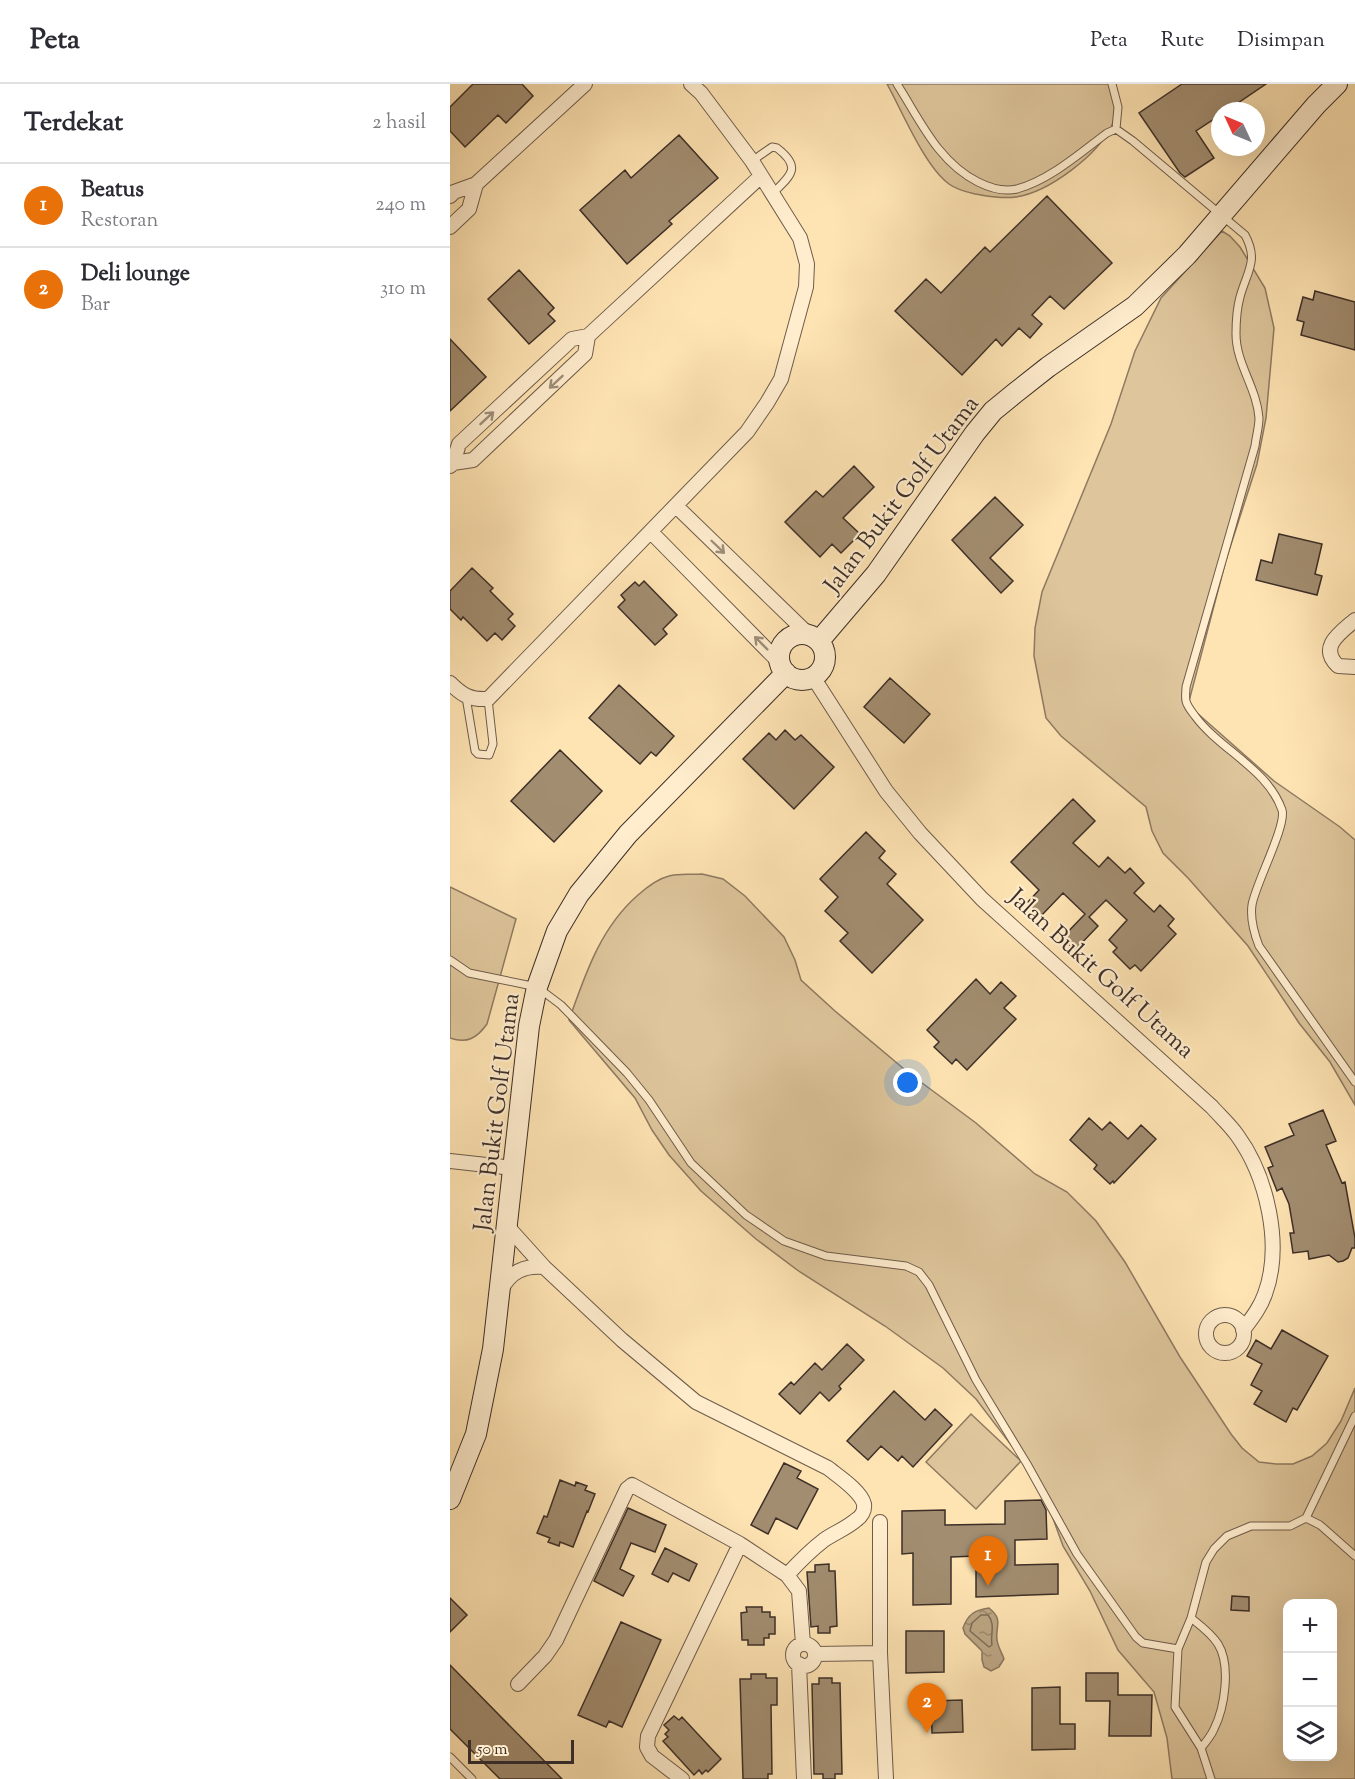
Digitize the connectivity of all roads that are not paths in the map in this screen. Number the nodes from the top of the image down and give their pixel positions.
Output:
1 (585, 84) edge
2 (691, 84) edge
3 (897, 84) edge
4 (1112, 84) edge
5 (1337, 84) edge
6 (1116, 129) junction
7 (752, 161) junction
8 (760, 177) junction
9 (476, 184) junction
10 (771, 195) junction
11 (450, 196) edge
12 (1221, 217) junction
13 (450, 227) edge
14 (588, 336) junction
15 (451, 464) edge
16 (676, 506) junction
17 (651, 532) junction
18 (1355, 620) edge
19 (814, 638) junction
20 (1355, 667) edge
21 (783, 668) junction
22 (813, 677) junction
23 (450, 683) edge
24 (466, 697) junction
25 (488, 699) junction
26 (450, 960) edge
27 (537, 987) junction
28 (1355, 1082) edge
29 (450, 1161) edge
30 (513, 1168) junction
31 (507, 1226) junction
32 (544, 1267) junction
33 (501, 1290) junction
34 (1243, 1330) dead end
35 (1355, 1416) edge
36 (450, 1498) edge
37 (1306, 1518) junction
38 (880, 1522) dead end
39 (740, 1544) junction
40 (1355, 1556) edge
41 (787, 1575) junction
42 (1191, 1618) junction
43 (803, 1644) junction
44 (1178, 1648) junction
45 (880, 1653) junction
46 (815, 1654) junction
47 (798, 1664) junction
48 (518, 1684) dead end
49 (1201, 1748) junction
50 (450, 1757) edge
51 (472, 1779) edge
52 (682, 1779) edge
53 (804, 1779) edge
54 (886, 1779) edge
55 (1211, 1779) edge

1 - 9 street
2 - 7 street
3 - 6 lane
4 - 6 lane
5 - 12 street, Jalan Bukit Golf Utama
6 - 12 lane
7 - 8 street
7 - 10 lane
8 - 10 street
8 - 14 street
9 - 11 street
9 - 13 street
10 - 16 street
12 - 19 street, Jalan Bukit Golf Utama
12 - 28 lane
15 -> 14 street
14 -> 15 street
16 - 17 street
16 -> 19 street
21 -> 17 street
17 - 25 street
18 - 20 street
19 - 21 street
19 - 22 street
21 - 22 street
21 - 27 street, Jalan Bukit Golf Utama
22 - 34 street, Jalan Bukit Golf Utama
23 - 24 street
24 - 25 street
24 - 25 lane
26 - 27 lane
27 - 30 street, Jalan Bukit Golf Utama
27 - 44 lane
29 - 30 street
30 - 31 street, Jalan Bukit Golf Utama
31 - 32 street
31 - 33 street, Jalan Bukit Golf Utama
32 - 33 street
32 - 41 street
33 - 36 street, Jalan Bukit Golf Utama
35 - 37 lane
37 - 40 lane
37 - 42 lane
38 - 45 street
39 - 41 street
39 - 48 street
39 - 52 street
41 - 43 street
42 - 44 lane
42 - 49 lane
43 - 46 street
43 - 47 street
44 - 49 lane
45 - 46 street
45 - 54 street
46 - 47 street
47 - 53 street
49 - 55 lane
50 - 51 lane

